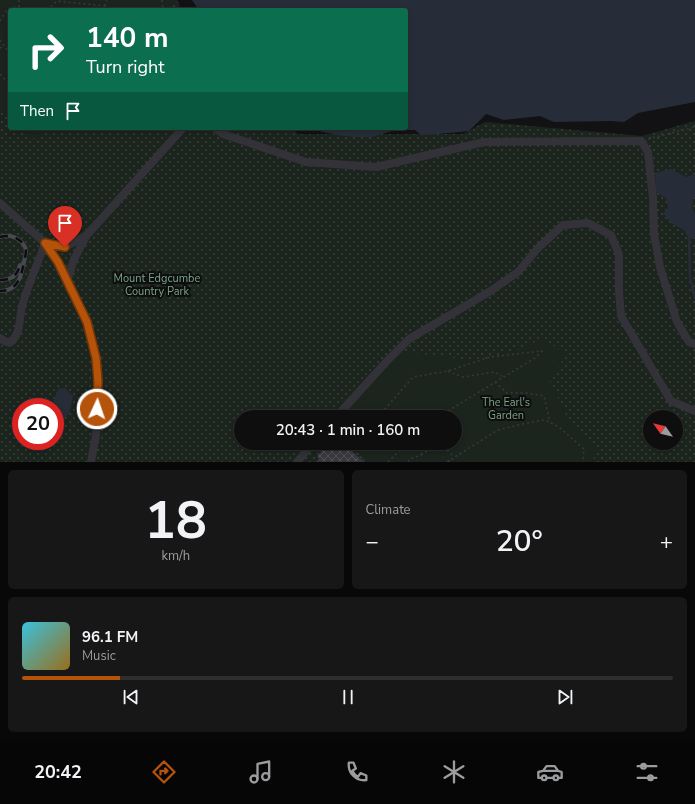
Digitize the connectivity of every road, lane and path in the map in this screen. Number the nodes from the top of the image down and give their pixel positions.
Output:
1 (19, 0) edge
2 (107, 0) edge
3 (105, 6) joint
4 (19, 7) joint
5 (11, 8) edge
6 (49, 8) edge
7 (8, 10) edge
8 (0, 21) edge
9 (0, 40) edge
10 (5, 46) junction
11 (0, 48) edge
12 (8, 51) edge
13 (0, 74) edge
14 (8, 83) edge
15 (695, 127) edge
16 (182, 130) edge
17 (218, 130) edge
18 (641, 141) junction
19 (0, 203) edge
20 (87, 235) junction
21 (45, 243) junction
22 (67, 282) junction
23 (0, 338) edge
24 (695, 344) edge
25 (448, 371) junction
26 (503, 378) junction
27 (495, 382) junction
28 (342, 410) edge
29 (384, 410) edge
30 (449, 410) edge
31 (695, 412) edge
32 (550, 422) junction
33 (307, 450) edge
34 (352, 450) edge
35 (400, 450) edge
36 (421, 450) edge
37 (421, 455) junction
38 (454, 457) junction
39 (91, 462) edge
40 (297, 462) edge
41 (363, 462) edge
42 (388, 462) edge
43 (408, 462) edge
44 (448, 462) edge
45 (453, 462) edge
46 (583, 462) edge

1 - 4 path
2 - 3 path
3 - 6 path
4 - 5 path
7 - 8 path
9 - 10 path
10 - 11 path
10 - 12 path
13 - 14 path
15 - 18 path
16 - 20 lane
17 - 18 lane
18 - 24 lane
19 - 21 lane
20 - 21 lane
20 - 22 lane
21 - 22 lane
21 - 23 lane
22 - 39 lane
25 - 26 path
25 - 26 path
25 - 29 path
26 - 27 path
27 - 30 path
27 - 32 path
28 - 31 lane
32 - 38 path
32 - 46 path
33 - 40 lane
34 - 41 path
35 - 42 path
36 - 37 path
37 - 38 path
37 - 43 path
38 - 44 path
44 - 45 path

